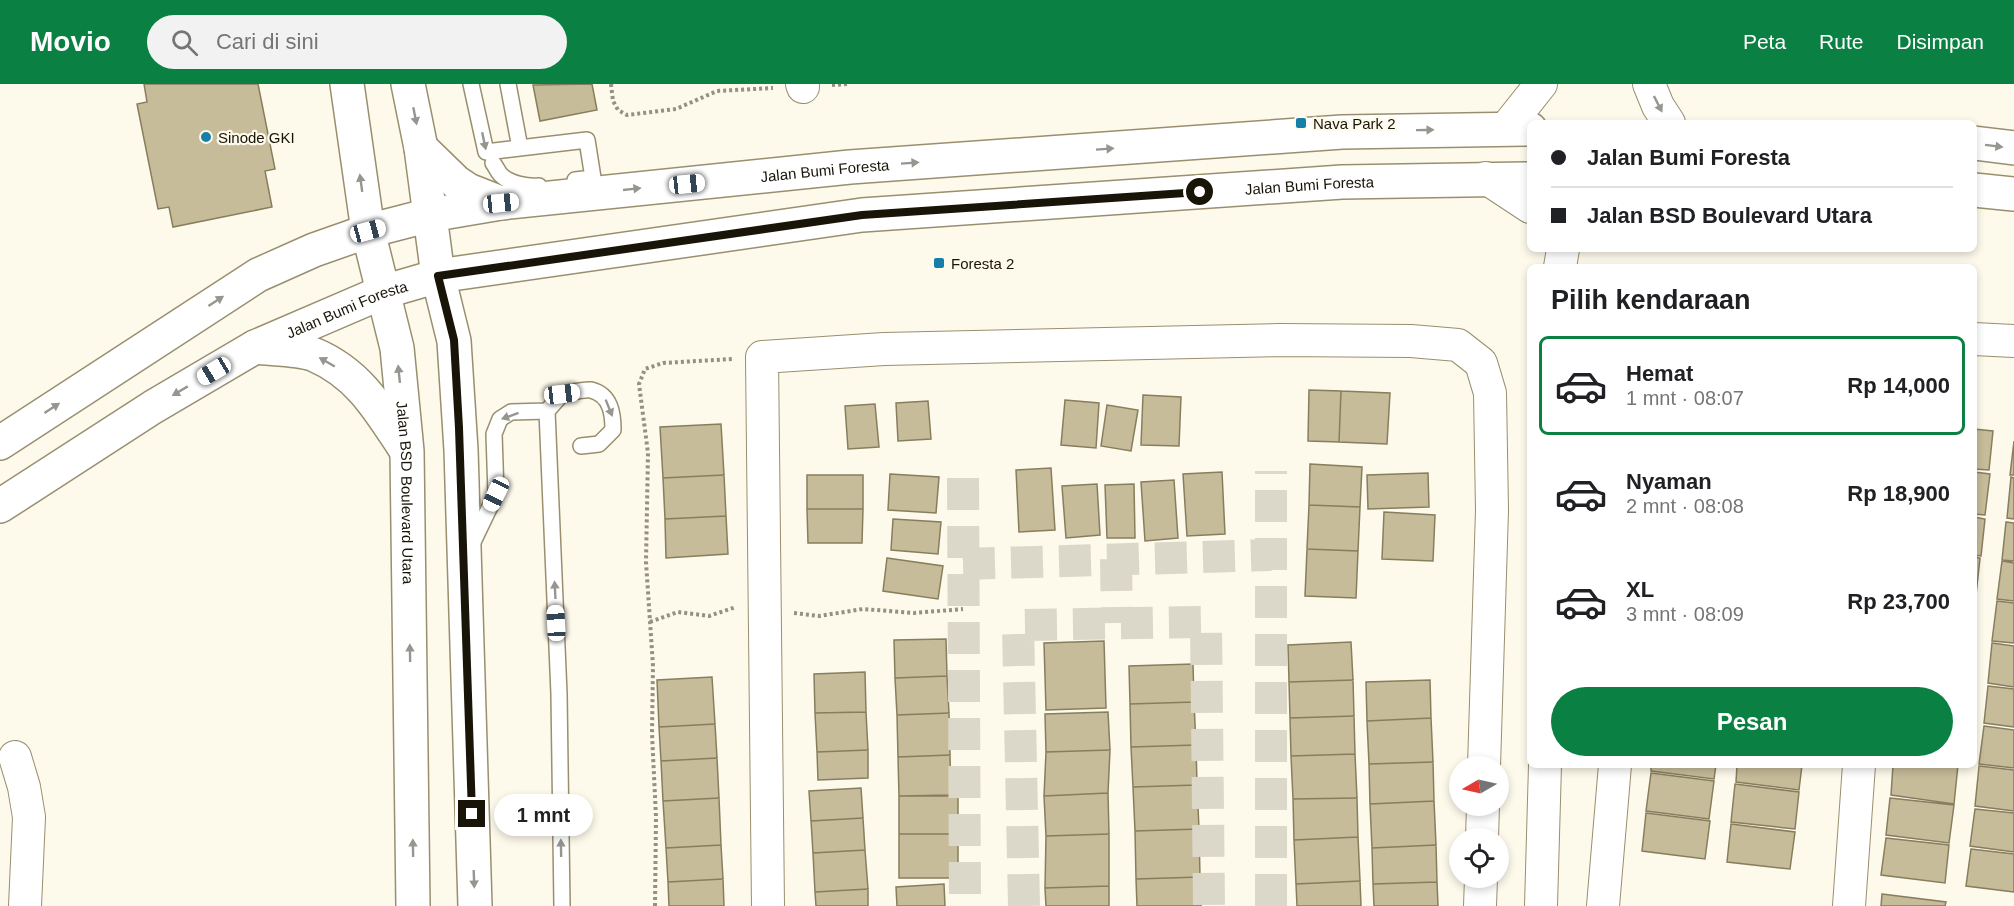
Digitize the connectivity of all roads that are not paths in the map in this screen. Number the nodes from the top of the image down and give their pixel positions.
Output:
1 (347, 84) edge
2 (408, 84) edge
3 (471, 84) edge
4 (508, 84) edge
5 (1541, 84) edge
6 (1649, 84) edge
7 (1667, 120) edge
8 (1518, 129) edge
9 (1977, 143) edge
10 (421, 148) junction
11 (520, 148) junction
12 (2014, 148) edge
13 (493, 163) dead end
14 (1486, 178) junction
15 (1527, 179) edge
16 (1977, 190) edge
17 (2014, 194) edge
18 (501, 203) junction
19 (1527, 205) edge
20 (430, 214) junction
21 (368, 231) junction
22 (438, 276) junction
23 (383, 292) junction
24 (1977, 339) edge
25 (2014, 341) edge
26 (255, 347) junction
27 (547, 411) junction
28 (0, 442) edge
29 (581, 446) dead end
30 (407, 451) junction
31 (0, 506) edge
32 (464, 561) junction
33 (1484, 756) edge
34 (15, 757) dead end
35 (1545, 768) edge
36 (1615, 768) edge
37 (1859, 768) edge
38 (1481, 888) edge
39 (25, 906) edge
40 (413, 906) edge
41 (475, 906) edge
42 (562, 906) edge
43 (768, 906) edge
44 (1480, 906) edge
45 (1541, 906) edge
46 (1603, 906) edge
47 (1849, 906) edge

21 -> 1 main road, Jalan BSD Boulevard Utara
2 -> 10 main road
3 -> 11 lane
4 - 11 lane
5 - 8 street
6 -> 7 street
18 -> 8 main road, Jalan Bumi Foresta
9 -> 12 main road
10 - 18 main road
10 - 20 main road
11 - 13 lane
14 - 15 main road, Jalan Bumi Foresta
14 - 19 street
14 - 22 main road, Jalan Bumi Foresta
16 - 17 main road
18 - 20 main road, Jalan Bumi Foresta
20 - 21 main road, Jalan Bumi Foresta
20 - 22 main road
21 - 23 main road, Jalan BSD Boulevard Utara
28 -> 21 main road, Jalan Bumi Foresta
22 - 23 main road, Jalan Bumi Foresta
22 - 32 main road
23 - 26 main road, Jalan Bumi Foresta
30 -> 23 main road, Jalan BSD Boulevard Utara
24 - 25 street
30 -> 26 main road
26 -> 31 main road, Jalan Bumi Foresta
27 -> 29 lane
27 -> 32 lane
42 -> 27 lane
40 -> 30 main road, Jalan BSD Boulevard Utara
32 -> 41 main road
33 - 43 street
34 - 39 street
35 - 45 street
36 - 46 street
37 - 47 street
38 - 44 street

